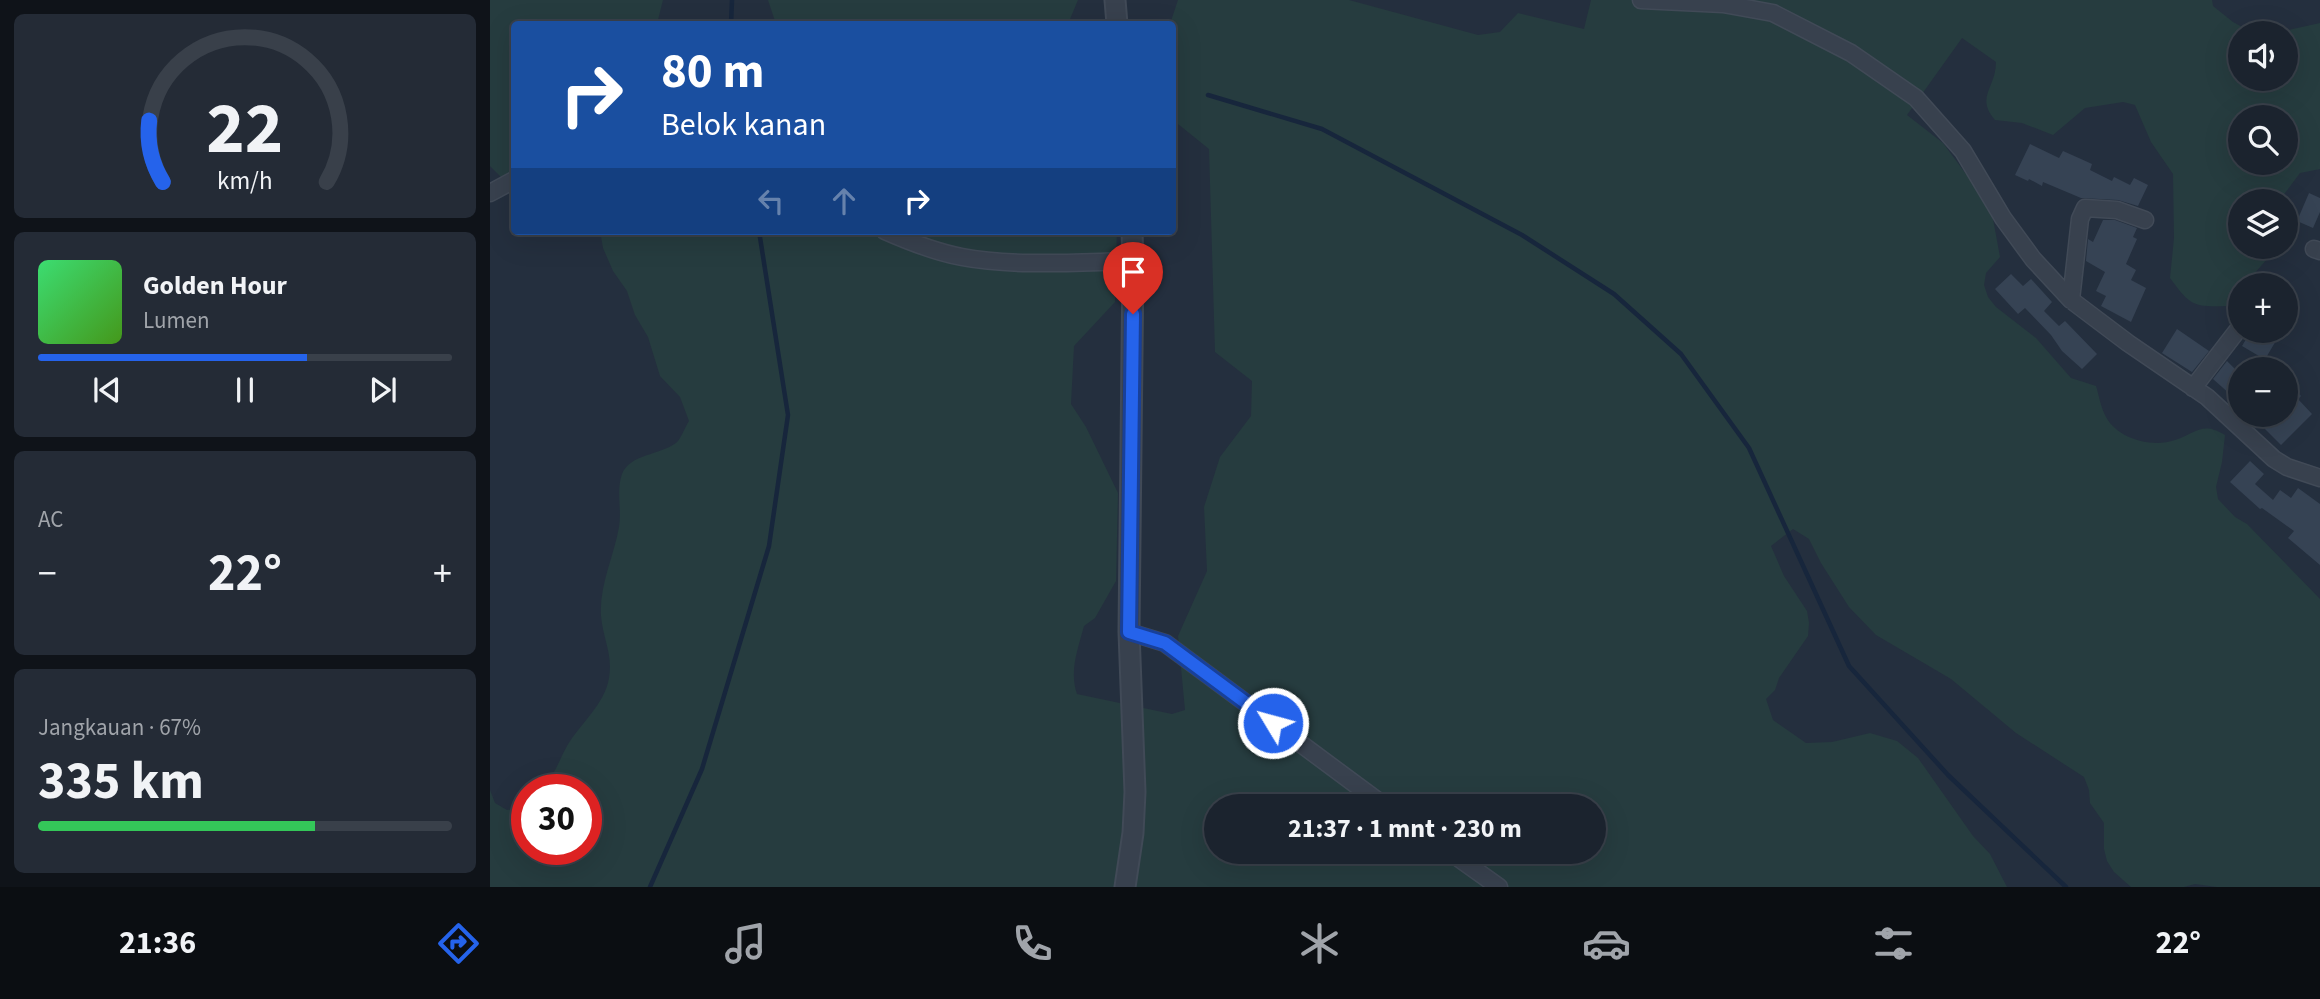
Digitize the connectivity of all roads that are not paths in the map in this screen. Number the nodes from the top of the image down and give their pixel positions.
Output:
1 (1115, 0) edge
2 (1641, 0) edge
3 (1117, 21) edge
4 (511, 182) edge
5 (490, 193) edge
6 (2145, 220) dead end
7 (895, 235) edge
8 (1132, 235) edge
9 (1133, 261) junction
10 (2071, 300) junction
11 (2228, 343) edge
12 (2193, 388) junction
13 (2320, 478) edge
14 (1129, 632) junction
15 (1368, 794) edge
16 (1467, 864) edge
17 (1125, 887) edge
18 (1499, 887) edge

1 - 3 street
2 - 10 street
4 - 5 street
6 - 10 street
7 - 9 street
8 - 9 street
9 - 14 street
10 - 12 street
11 - 12 street
12 - 13 street
14 - 15 street
14 - 17 street
16 - 18 street

